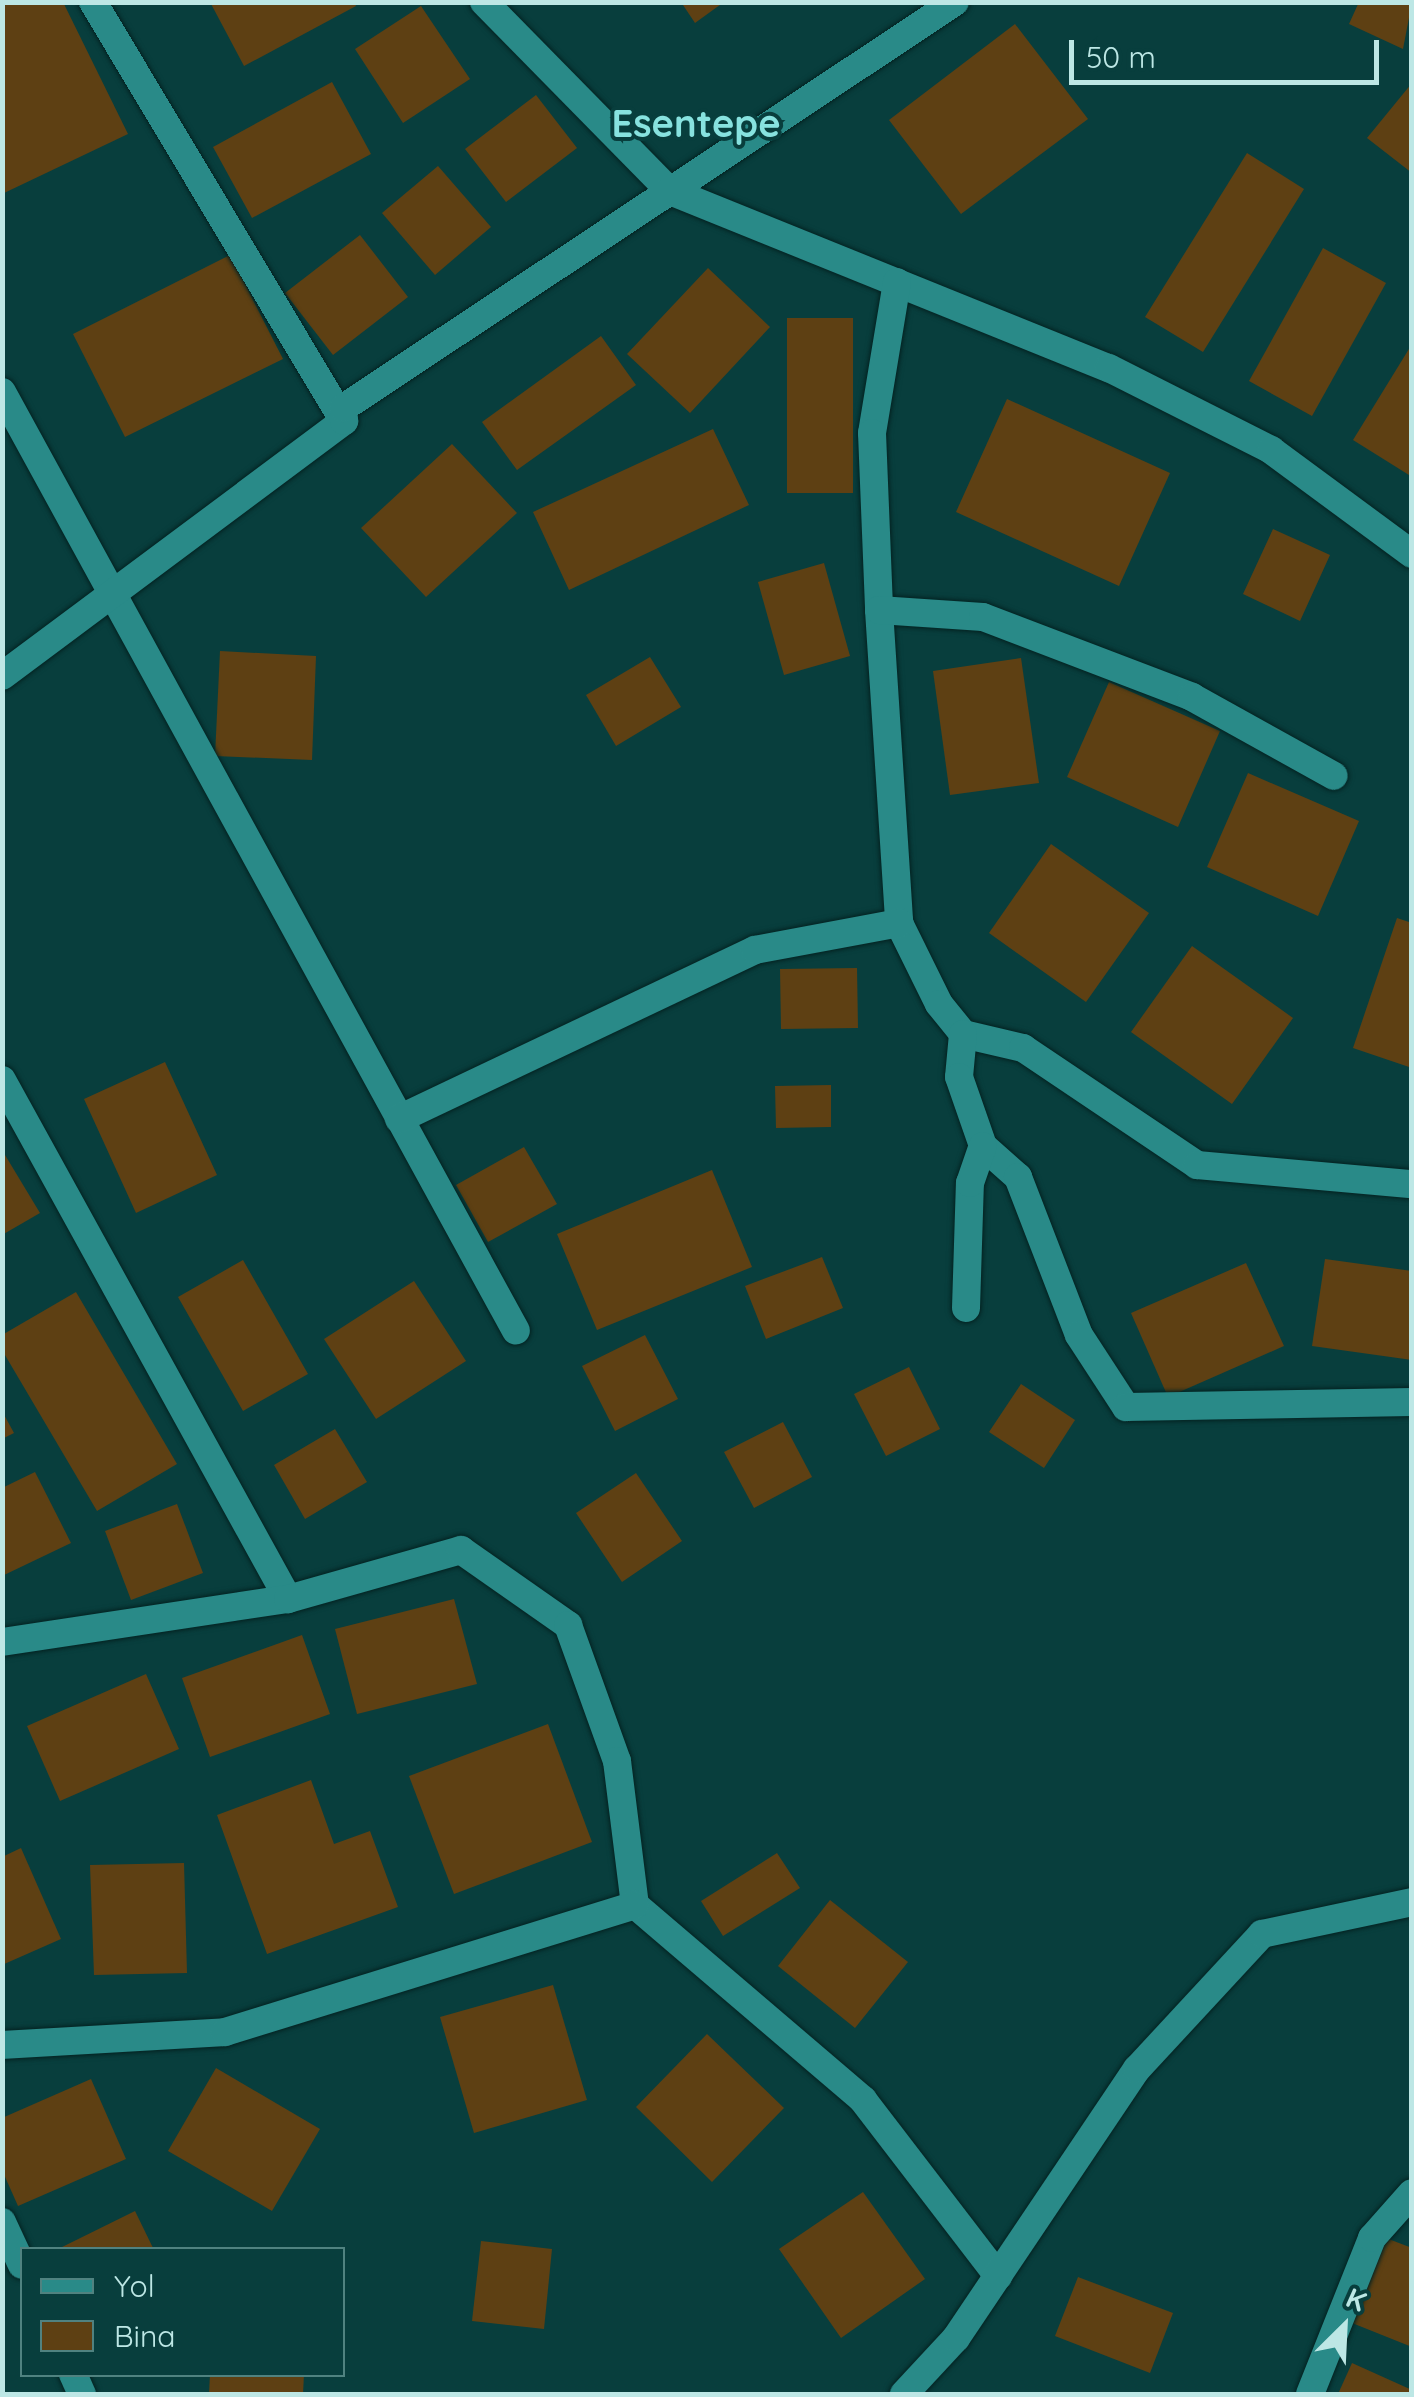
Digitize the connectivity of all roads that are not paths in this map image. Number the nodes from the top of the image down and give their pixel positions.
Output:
1 (94, 2) edge
2 (484, 2) edge
3 (954, 2) edge
4 (670, 191) junction
5 (896, 282) junction
6 (2, 392) edge
7 (344, 421) junction
8 (1412, 554) edge
9 (109, 592) junction
10 (880, 610) junction
11 (2, 676) edge
12 (1334, 776) dead end
13 (899, 923) junction
14 (962, 1034) junction
15 (2, 1080) edge
16 (399, 1119) junction
17 (982, 1146) junction
18 (1412, 1184) edge
19 (966, 1308) dead end
20 (516, 1331) dead end
21 (1412, 1402) edge
22 (288, 1600) junction
23 (2, 1642) edge
24 (1412, 1902) edge
25 (636, 1905) junction
26 (2, 2045) edge
27 (1412, 2193) edge
28 (2, 2222) edge
29 (20, 2261) edge
30 (998, 2276) junction
31 (904, 2394) edge
32 (1310, 2394) edge

1 - 7 street
2 - 4 street
3 - 4 street
4 - 5 street
4 - 7 street
5 - 8 street
5 - 10 street
6 - 9 street
7 - 9 street
9 - 11 street
9 - 16 street
10 - 12 street
10 - 13 street
13 - 14 street
13 - 16 street
14 - 17 street
14 - 18 street
15 - 22 street
16 - 20 street
17 - 19 street
17 - 21 street
22 - 23 street
22 - 25 street
24 - 30 street
25 - 26 street
25 - 30 street
27 - 32 street
28 - 29 street
30 - 31 street

